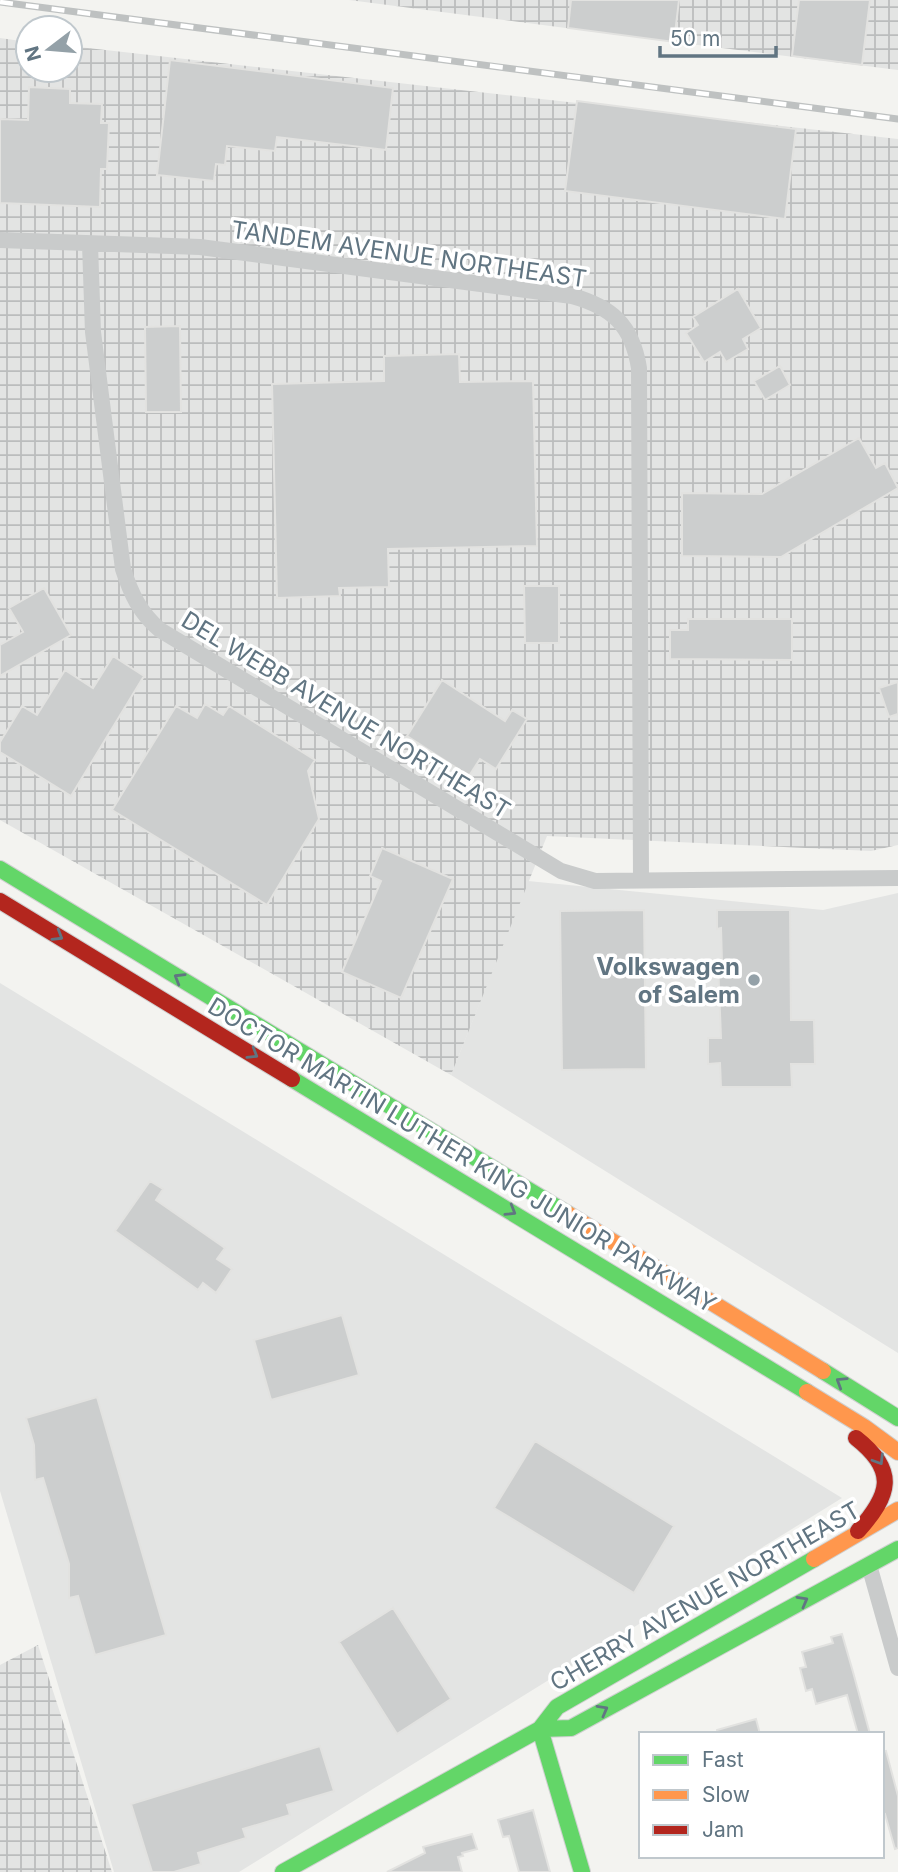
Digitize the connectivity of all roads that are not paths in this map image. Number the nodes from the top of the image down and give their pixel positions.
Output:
1 (0, 240) edge
2 (90, 244) junction
3 (0, 869) edge
4 (898, 878) edge
5 (641, 880) junction
6 (0, 901) edge
7 (604, 1267) junction
8 (898, 1418) edge
9 (898, 1452) edge
10 (898, 1510) edge
11 (858, 1531) junction
12 (898, 1549) edge
13 (869, 1565) junction
14 (898, 1668) edge
15 (540, 1729) junction
16 (283, 1872) edge
17 (582, 1872) edge

1 - 2 street, TANDEM AVENUE NORTHEAST
2 - 5 street, DEL WEBB AVENUE NORTHEAST
2 - 5 street, TANDEM AVENUE NORTHEAST
8 -> 3 main road, DOCTOR MARTIN LUTHER KING JUNIOR PARKWAY
4 - 5 street, DEL WEBB AVENUE NORTHEAST
6 -> 7 main road, DOCTOR MARTIN LUTHER KING JUNIOR PARKWAY
7 - 9 main road, DOCTOR MARTIN LUTHER KING JUNIOR PARKWAY
7 -> 11 main road
10 - 11 main road, CHERRY AVENUE NORTHEAST
11 - 15 main road, CHERRY AVENUE NORTHEAST
12 - 13 main road, CHERRY AVENUE NORTHEAST
13 - 14 street
15 -> 13 main road, CHERRY AVENUE NORTHEAST
15 - 16 main road, CHERRY AVENUE NORTHEAST
15 - 17 main road

